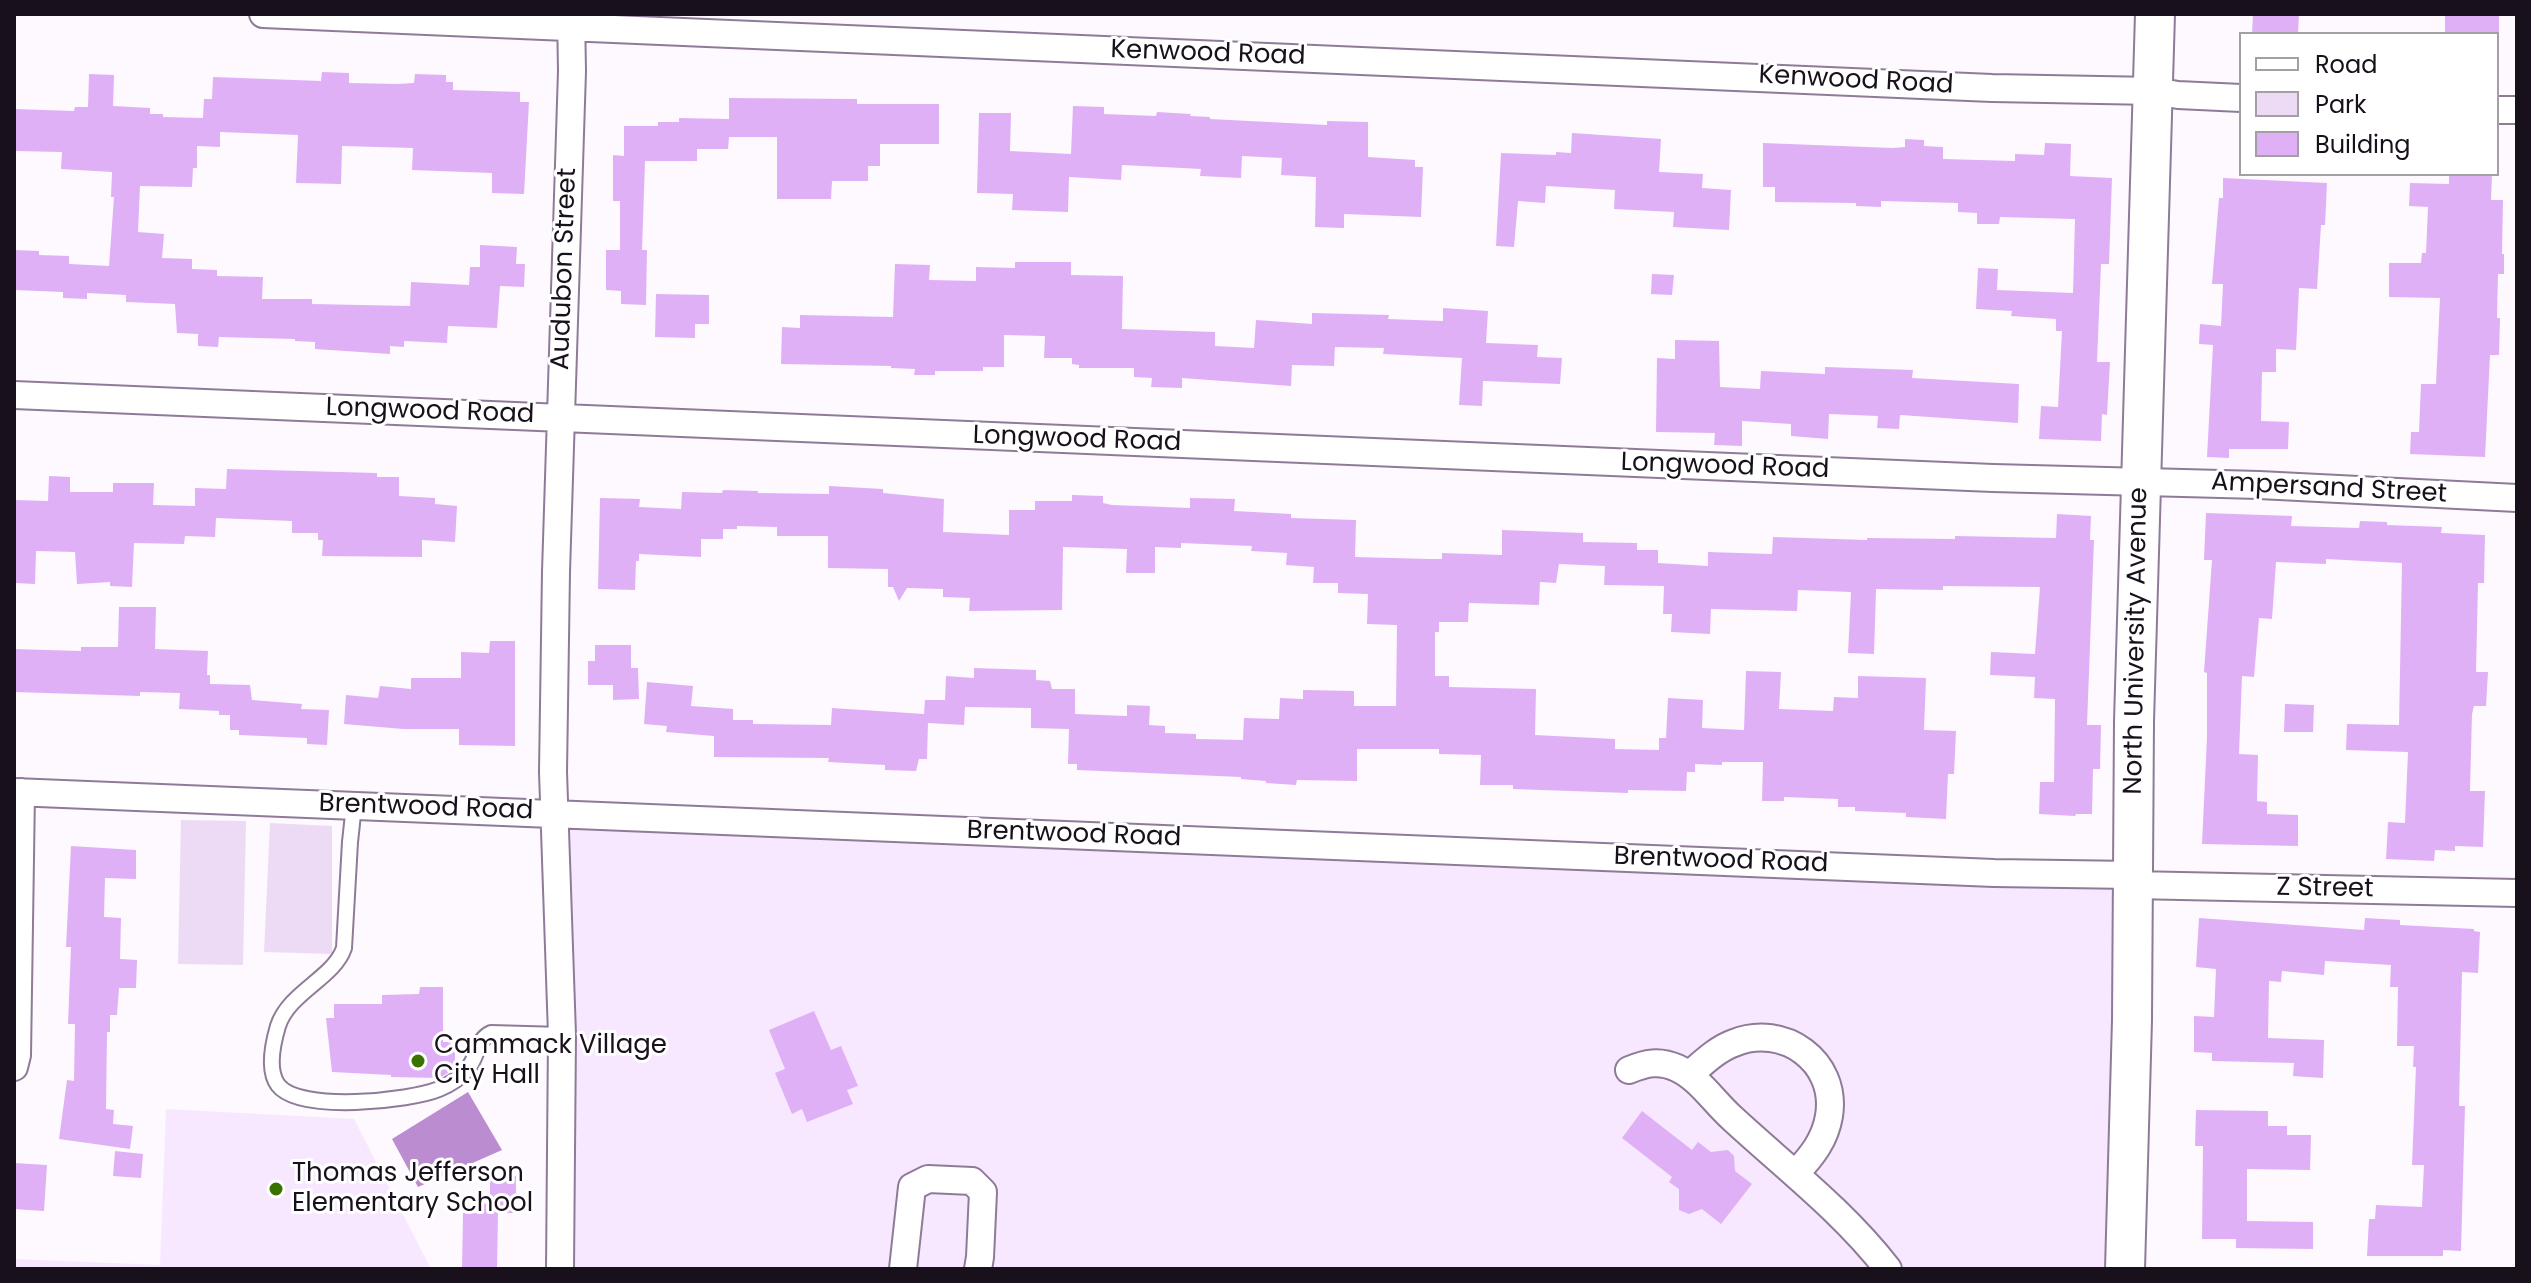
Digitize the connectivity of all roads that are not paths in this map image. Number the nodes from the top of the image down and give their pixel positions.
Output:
1 (263, 14) edge
2 (2155, 14) edge
3 (571, 20) edge
4 (2154, 91) junction
5 (2239, 98) edge
6 (14, 395) edge
7 (560, 417) junction
8 (2141, 480) junction
9 (2517, 498) edge
10 (18, 792) edge
11 (354, 805) junction
12 (553, 813) junction
13 (2133, 880) junction
14 (2517, 893) edge
15 (562, 1035) junction
16 (14, 1067) edge
17 (1629, 1070) dead end
18 (1689, 1075) junction
19 (1796, 1173) junction
20 (560, 1269) edge
21 (903, 1269) edge
22 (978, 1269) edge
23 (1888, 1269) edge
24 (2125, 1269) edge

1 - 3 street, Kenwood Road
2 - 4 street, North University Avenue
3 - 4 street, Kenwood Road
3 - 7 street, Audubon Street
4 - 5 street, Kenwood Road
4 - 8 street, North University Avenue
6 - 7 street, Longwood Road
7 - 8 street, Longwood Road
7 - 12 street, Audubon Street
8 - 9 street, Ampersand Street
8 - 13 street, North University Avenue
10 - 11 street, Brentwood Road
10 - 16 street
11 - 12 street, Brentwood Road
11 - 15 lane
12 - 13 street, Brentwood Road
12 - 15 street, Audubon Street
13 - 14 street, Z Street
13 - 24 street, North University Avenue
15 - 20 street, Audubon Street
17 - 18 street
18 - 19 street
18 - 19 street
19 - 23 street
21 - 22 street

